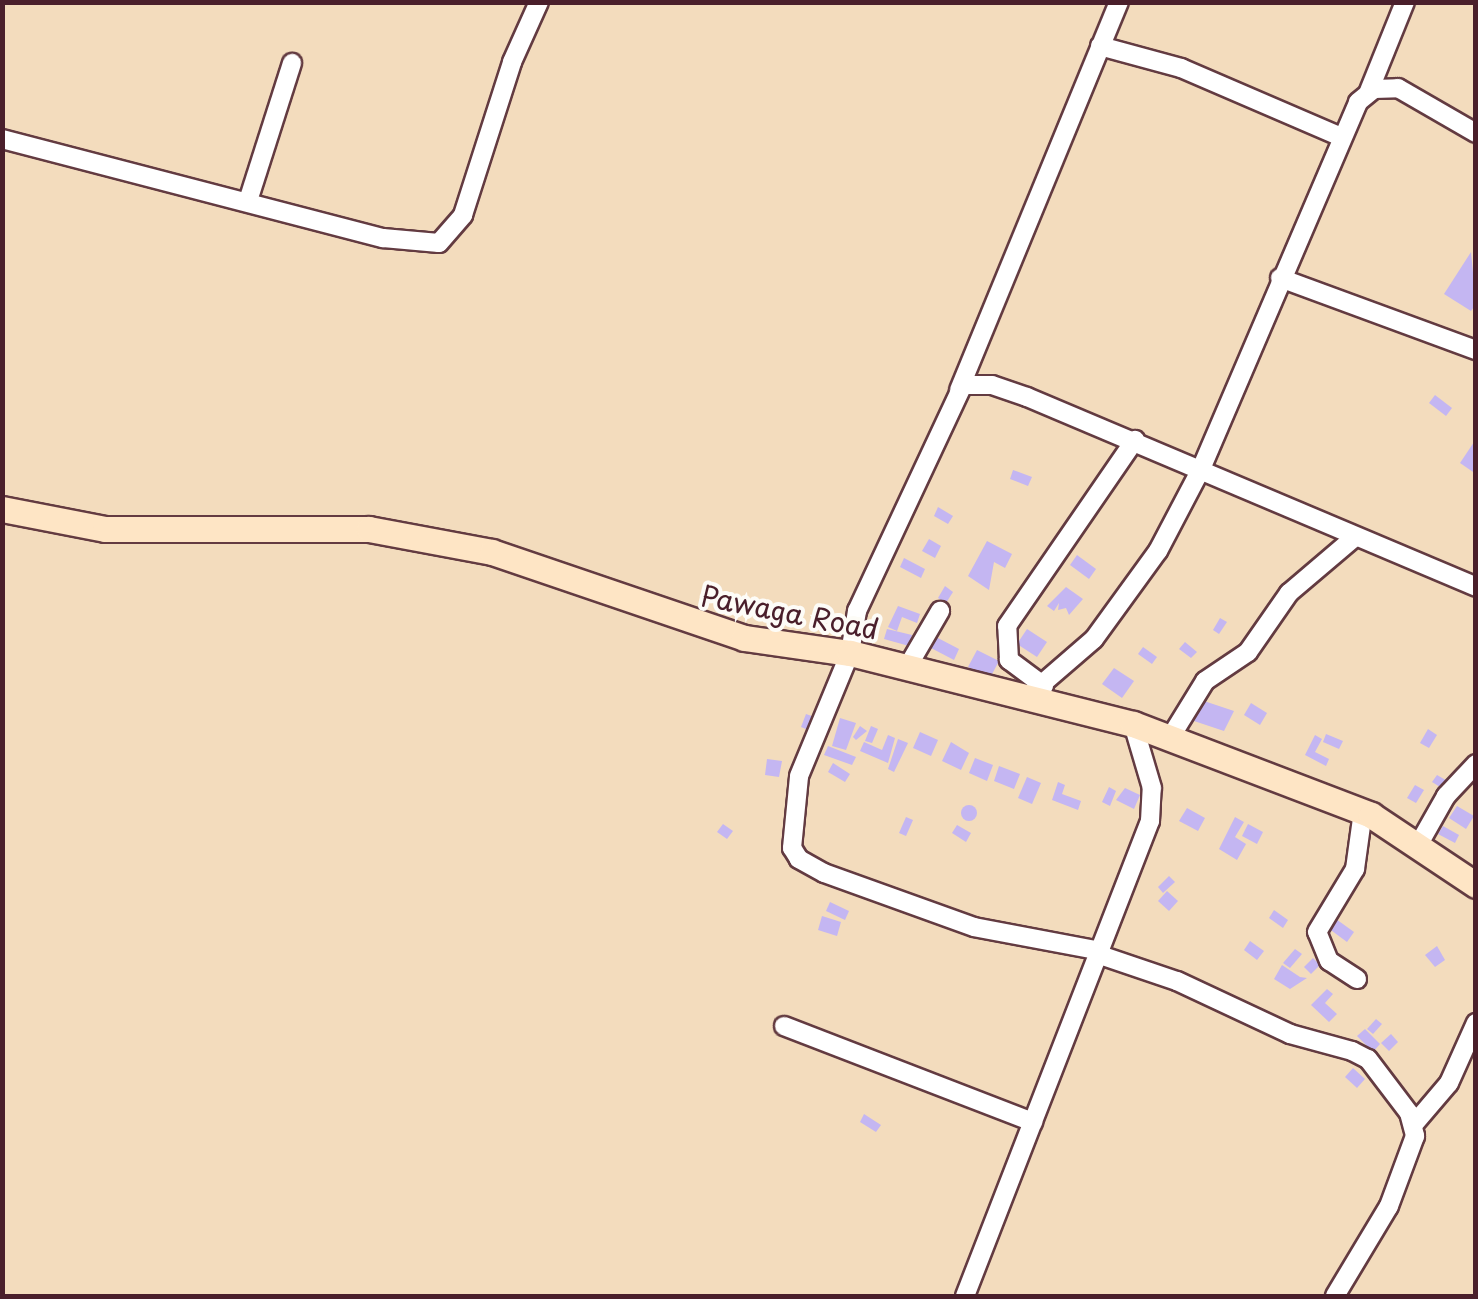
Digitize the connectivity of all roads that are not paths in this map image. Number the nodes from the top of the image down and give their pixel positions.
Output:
1 (539, 2) edge
2 (1118, 2) edge
3 (1405, 2) edge
4 (1100, 46) junction
5 (292, 63) dead end
6 (1369, 92) junction
7 (1476, 133) edge
8 (1339, 136) junction
9 (2, 139) edge
10 (248, 201) junction
11 (1280, 278) junction
12 (1476, 350) edge
13 (958, 390) junction
14 (1135, 440) junction
15 (1201, 469) junction
16 (2, 509) edge
17 (1355, 537) junction
18 (1476, 587) edge
19 (940, 611) dead end
20 (850, 654) junction
21 (908, 666) junction
22 (1036, 691) junction
23 (1133, 724) junction
24 (1170, 738) junction
25 (1476, 764) edge
26 (1363, 811) junction
27 (1420, 842) junction
28 (1476, 885) edge
29 (1100, 953) junction
30 (1357, 979) dead end
31 (1476, 1024) edge
32 (784, 1026) dead end
33 (1033, 1122) junction
34 (1415, 1123) junction
35 (965, 1296) edge
36 (1335, 1296) edge

1 - 10 street
2 - 4 street
3 - 6 street
4 - 8 street
4 - 13 street
5 - 10 street
6 - 7 street
6 - 8 street
8 - 11 street
9 - 10 street
11 - 12 street
11 - 15 street
13 - 14 street
13 - 20 street
14 - 15 street
14 - 22 street
15 - 17 street
15 - 22 street
16 - 20 main road, Pawaga Road
17 - 18 street
17 - 24 street
19 - 21 street
20 - 21 main road, Pawaga Road
20 - 29 street
21 - 22 main road, Pawaga Road
22 - 23 main road, Pawaga Road
23 - 24 main road, Pawaga Road
23 - 29 street
24 - 26 main road, Pawaga Road
25 - 27 street
26 - 27 main road, Pawaga Road
26 - 30 street
27 - 28 main road, Pawaga Road
29 - 33 street
29 - 34 street
31 - 34 street
32 - 33 street
33 - 35 street
34 - 36 street

